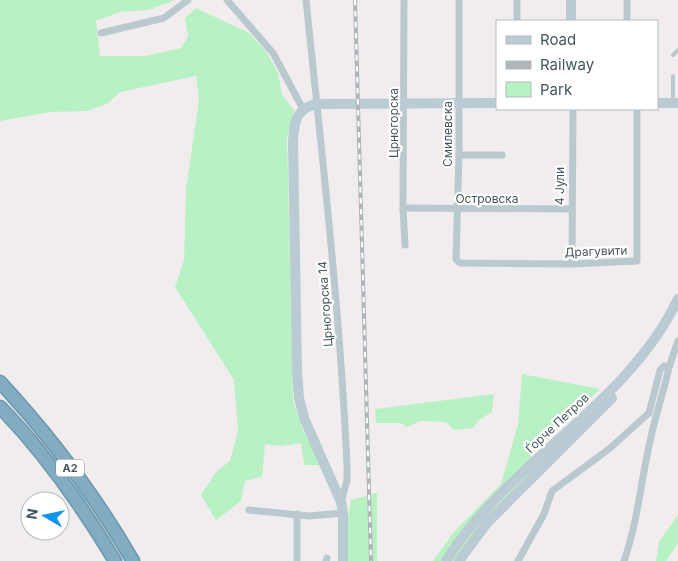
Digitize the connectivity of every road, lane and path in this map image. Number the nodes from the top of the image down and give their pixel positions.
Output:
1 (188, 0) edge
2 (227, 0) edge
3 (306, 0) edge
4 (404, 0) edge
5 (459, 0) edge
6 (517, 0) edge
7 (571, 0) edge
8 (627, 0) edge
9 (517, 20) edge
10 (572, 20) edge
11 (627, 20) edge
12 (101, 32) dead end
13 (678, 50) edge
14 (673, 55) dead end
15 (673, 76) dead end
16 (404, 103) junction
17 (496, 103) edge
18 (658, 103) edge
19 (677, 103) edge
20 (317, 104) junction
21 (458, 104) junction
22 (302, 109) junction
23 (573, 110) edge
24 (636, 110) edge
25 (459, 155) junction
26 (502, 155) dead end
27 (403, 208) junction
28 (458, 209) junction
29 (572, 209) junction
30 (405, 245) dead end
31 (463, 263) joint
32 (572, 264) junction
33 (678, 299) edge
34 (678, 313) edge
35 (678, 341) edge
36 (668, 367) junction
37 (0, 382) edge
38 (0, 407) edge
39 (340, 502) junction
40 (249, 510) dead end
41 (343, 513) junction
42 (297, 514) junction
43 (115, 561) edge
44 (132, 561) edge
45 (297, 561) edge
46 (343, 561) edge
47 (446, 561) edge
48 (459, 561) edge
49 (518, 561) edge
50 (624, 561) edge

1 - 12 street
2 - 22 street
3 - 20 street, Црногорска 14
4 - 16 street, Црногорска
5 - 21 street, Смилевска
6 - 9 street
7 - 10 main road
8 - 11 street
13 - 14 lane
15 - 19 lane
16 - 20 main road
16 - 21 main road
16 - 27 street, Црногорска
17 - 21 main road
18 - 19 main road
20 - 22 main road
20 - 39 street, Црногорска 14
21 - 25 street, Смилевска
22 - 39 main road
23 - 29 street, 4 Јули
24 - 32 street, Драгувити
25 - 26 street
25 - 28 street, Смилевска
27 - 28 street, Островска
27 - 30 street, Црногорска
28 - 29 street, Островска
28 - 31 street, Смилевска
29 - 32 street, 4 Јули
31 - 32 street, Драгувити
33 - 47 main road, Ѓорче Петров
34 - 48 main road, Ѓорче Петров
35 - 36 street
36 - 49 street
36 - 50 street
37 - 44 highway, A2
38 - 43 highway, A2
39 - 41 main road
40 - 42 street
41 - 42 street
41 - 46 main road
42 - 45 street

